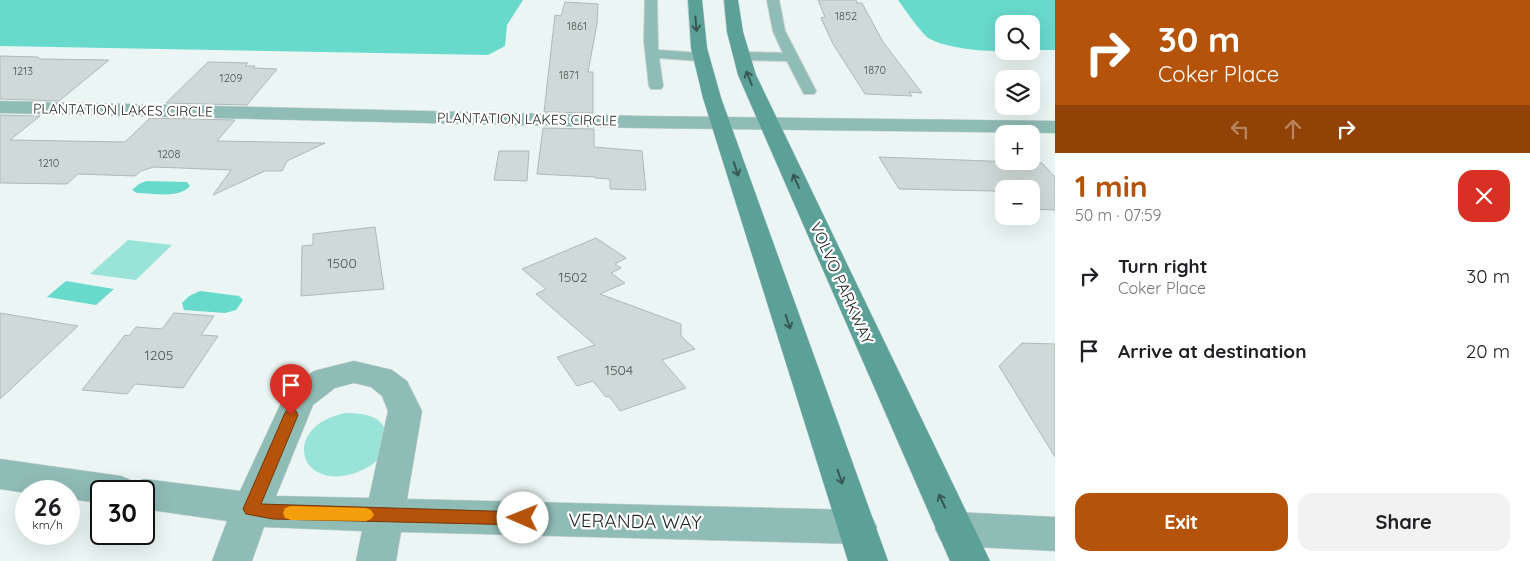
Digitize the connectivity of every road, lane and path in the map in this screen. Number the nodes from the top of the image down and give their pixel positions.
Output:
1 (651, 0) edge
2 (695, 0) edge
3 (731, 0) edge
4 (773, 0) edge
5 (653, 54) junction
6 (700, 56) junction
7 (741, 56) junction
8 (792, 57) junction
9 (656, 86) dead end
10 (809, 91) dead end
11 (0, 107) edge
12 (720, 122) junction
13 (769, 123) junction
14 (1055, 127) edge
15 (0, 474) edge
16 (90, 487) edge
17 (155, 496) edge
18 (251, 509) junction
19 (386, 515) junction
20 (1055, 534) edge
21 (862, 544) edge
22 (963, 545) edge
23 (232, 561) edge
24 (376, 561) edge

1 - 5 lane
2 -> 6 main road
3 - 7 main road, VOLVO PARKWAY
4 - 8 lane
5 - 6 lane
5 - 9 lane
6 - 12 main road
7 - 8 lane
13 -> 7 main road, VOLVO PARKWAY
8 - 10 lane
11 - 12 street, PLANTATION LAKES CIRCLE
12 - 13 street, PLANTATION LAKES CIRCLE
12 -> 21 main road
13 - 14 street, PLANTATION LAKES CIRCLE
22 -> 13 main road, VOLVO PARKWAY
15 - 16 street
17 - 18 street, VERANDA WAY
18 - 19 street, VERANDA WAY
18 - 19 street
18 - 23 street
19 - 21 street, VERANDA WAY
19 - 24 street
20 - 22 street

